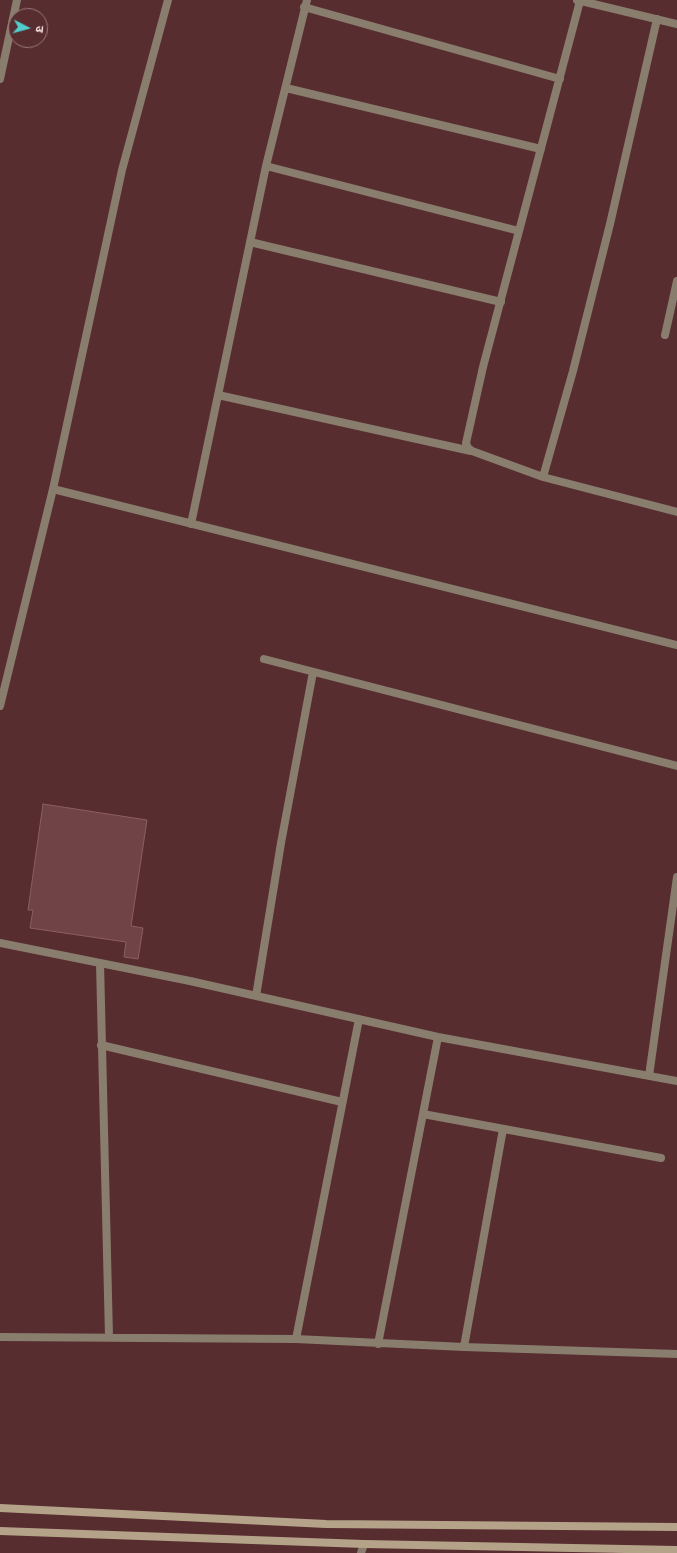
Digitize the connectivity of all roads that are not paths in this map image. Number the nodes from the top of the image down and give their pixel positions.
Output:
1 (17, 0) edge
2 (168, 0) edge
3 (579, 0) edge
4 (305, 4) edge
5 (658, 19) junction
6 (677, 24) edge
7 (0, 79) edge
8 (560, 79) junction
9 (286, 88) junction
10 (541, 149) junction
11 (266, 166) junction
12 (519, 231) junction
13 (250, 242) junction
14 (677, 281) edge
15 (501, 302) junction
16 (665, 335) dead end
17 (218, 395) junction
18 (472, 452) junction
19 (543, 477) junction
20 (53, 489) junction
21 (677, 512) edge
22 (192, 524) junction
23 (677, 645) edge
24 (264, 659) dead end
25 (313, 672) junction
26 (0, 706) edge
27 (677, 766) edge
28 (677, 877) edge
29 (0, 943) edge
30 (100, 963) junction
31 (256, 996) junction
32 (359, 1019) junction
33 (438, 1036) junction
34 (101, 1045) junction
35 (649, 1076) junction
36 (677, 1081) edge
37 (342, 1102) junction
38 (423, 1114) junction
39 (503, 1129) junction
40 (661, 1158) dead end
41 (0, 1337) edge
42 (109, 1338) junction
43 (296, 1339) junction
44 (378, 1344) junction
45 (464, 1347) junction
46 (677, 1354) edge
47 (0, 1508) edge
48 (677, 1527) edge
49 (0, 1531) edge
50 (364, 1544) junction
51 (677, 1550) edge
52 (361, 1553) edge

1 - 7 street
2 - 20 street
3 - 5 street
3 - 8 street
4 - 8 street
4 - 9 street
5 - 6 street
5 - 19 street
8 - 10 street
9 - 10 street
9 - 11 street
10 - 12 street
11 - 12 street
11 - 13 street
12 - 15 street
13 - 15 street
13 - 17 street
14 - 16 street
15 - 18 street
17 - 18 street
17 - 22 street
18 - 19 street
19 - 21 street
20 - 22 street
20 - 26 street
22 - 23 street
24 - 25 street
25 - 27 street
25 - 31 street
28 - 35 street
29 - 30 street
30 - 31 street
30 - 34 street
31 - 32 street
32 - 33 street
32 - 37 street
33 - 35 street
33 - 38 street
34 - 37 street
34 - 42 street
35 - 36 street
37 - 43 street
38 - 39 street
38 - 44 street
39 - 40 street
39 - 45 street
41 - 42 street
42 - 43 street
43 - 44 street
44 - 45 street
45 - 46 street
47 - 48 street
49 - 50 street
50 - 51 street
50 - 52 street

